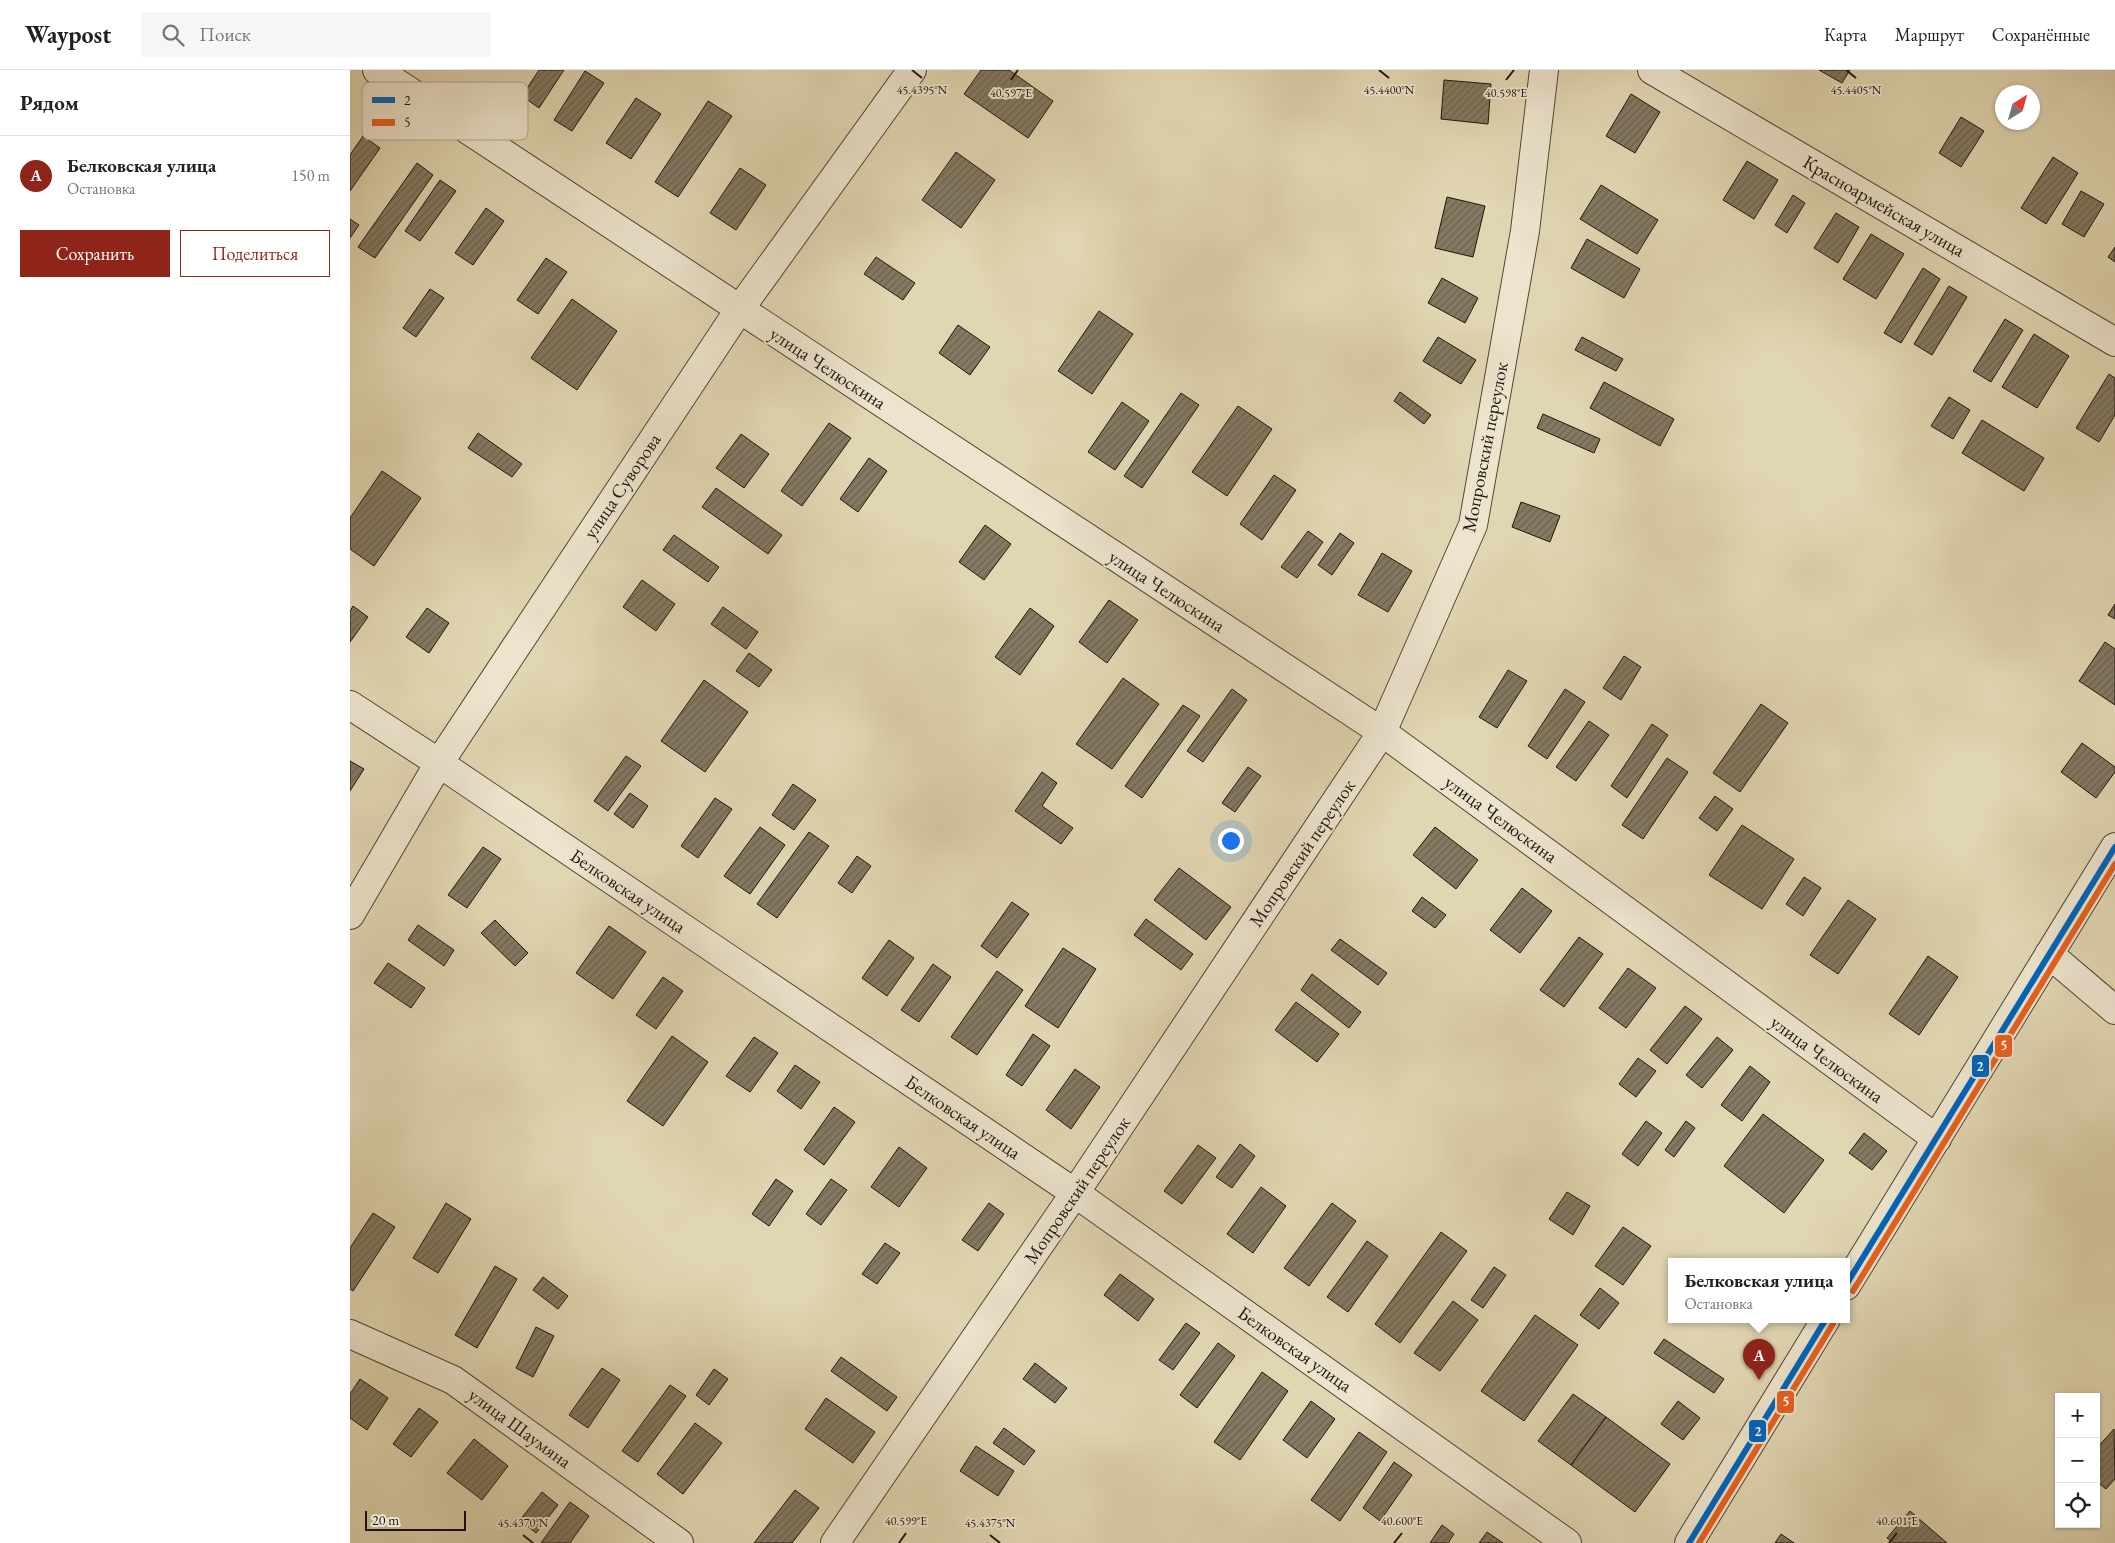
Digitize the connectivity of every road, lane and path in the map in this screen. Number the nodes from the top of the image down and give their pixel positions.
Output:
1 (377, 70) edge
2 (912, 70) edge
3 (1544, 70) edge
4 (1652, 70) edge
5 (395, 82) edge
6 (483, 140) edge
7 (739, 310) junction
8 (2115, 342) edge
9 (350, 705) edge
10 (1382, 732) junction
11 (438, 763) junction
12 (2115, 847) edge
13 (350, 915) edge
14 (2049, 954) junction
15 (2115, 1010) edge
16 (1937, 1139) junction
17 (1075, 1193) junction
18 (1850, 1280) edge
19 (1824, 1323) edge
20 (350, 1334) edge
21 (679, 1543) edge
22 (835, 1543) edge
23 (1567, 1543) edge
24 (1689, 1543) edge

1 - 5 street, улица Челюскина
2 - 7 street, улица Суворова
3 - 10 street, Мопровский переулок
4 - 8 street, Красноармейская улица
6 - 7 street, улица Челюскина
7 - 10 street, улица Челюскина
7 - 11 street, улица Суворова
9 - 11 street, Белковская улица
10 - 16 street, улица Челюскина
10 - 17 street, Мопровский переулок
11 - 13 street, улица Суворова
11 - 17 street, Белковская улица
12 - 14 street
14 - 15 street
14 - 16 street
16 - 18 street
17 - 22 street, Мопровский переулок
17 - 23 street, Белковская улица
19 - 24 street
20 - 21 street, улица Шаумяна

